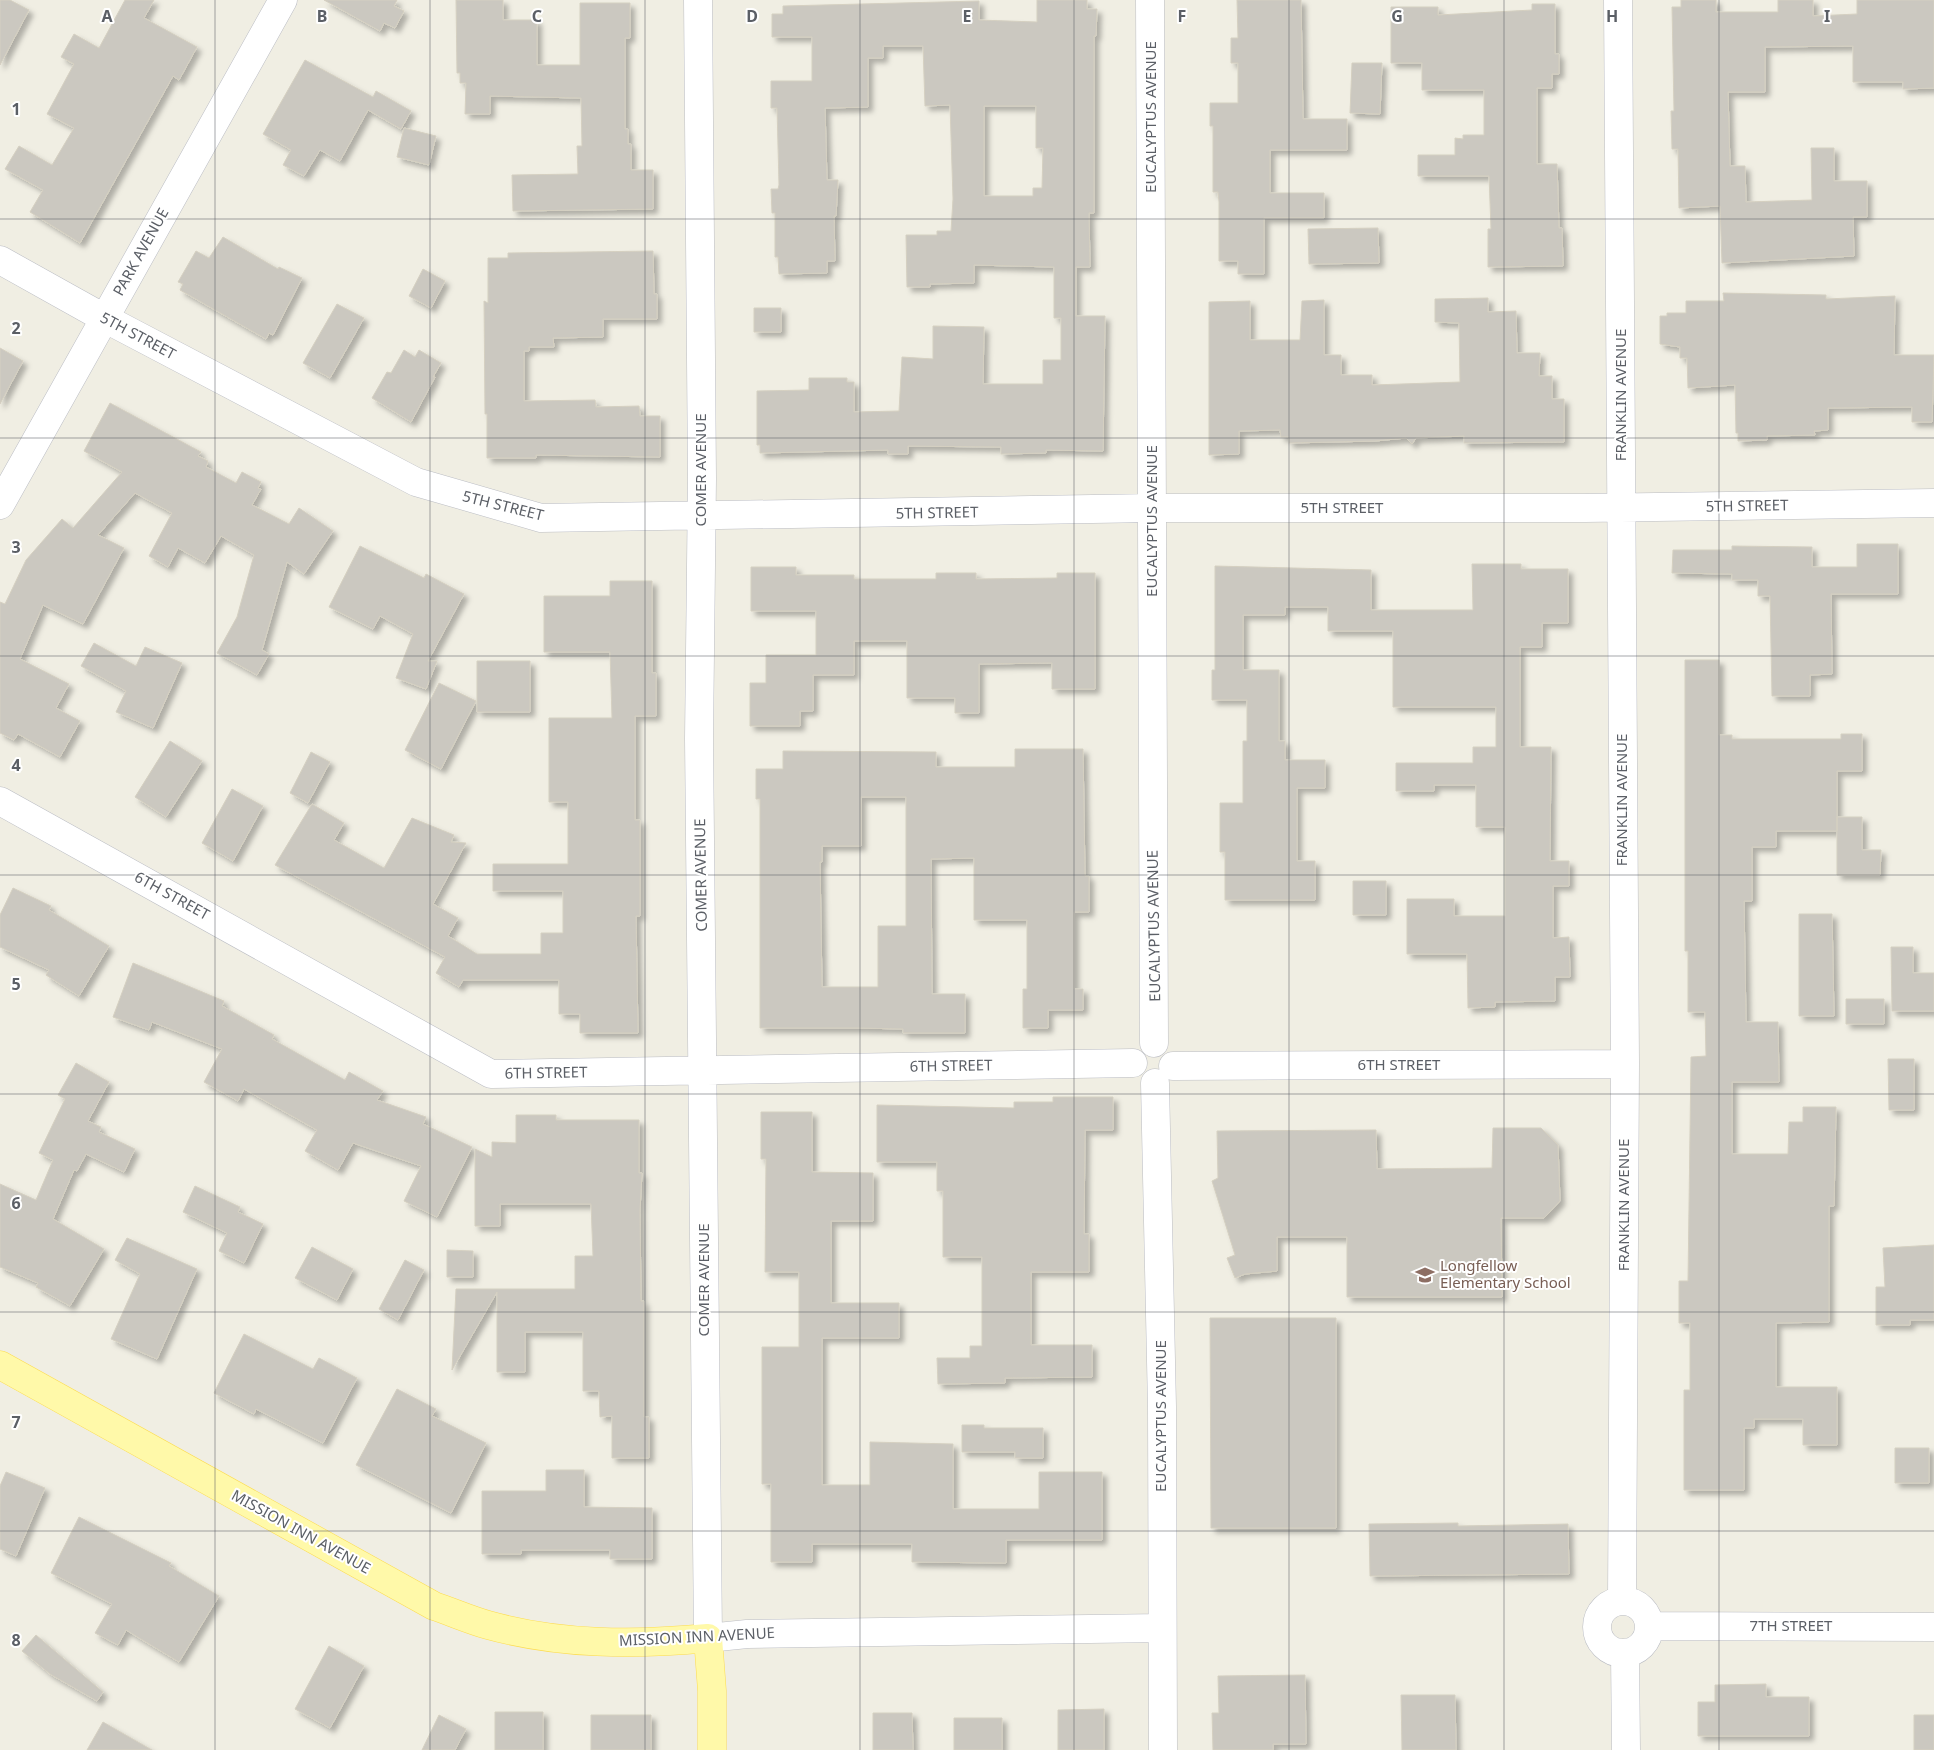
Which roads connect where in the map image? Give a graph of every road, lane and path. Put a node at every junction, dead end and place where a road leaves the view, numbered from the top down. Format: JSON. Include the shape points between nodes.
{"nodes":[{"id":1,"x":283,"y":0,"type":"edge"},
{"id":2,"x":698,"y":0,"type":"edge"},
{"id":3,"x":1150,"y":0,"type":"edge"},
{"id":4,"x":1618,"y":0,"type":"edge"},
{"id":5,"x":0,"y":260,"type":"edge"},
{"id":6,"x":104,"y":318,"type":"junction"},
{"id":7,"x":1934,"y":503,"type":"edge"},
{"id":8,"x":0,"y":505,"type":"edge"},
{"id":9,"x":1153,"y":508,"type":"junction"},
{"id":10,"x":1622,"y":508,"type":"junction"},
{"id":11,"x":702,"y":517,"type":"junction"},
{"id":12,"x":0,"y":800,"type":"edge"},
{"id":13,"x":1154,"y":1043,"type":"junction"},
{"id":14,"x":1133,"y":1063,"type":"junction"},
{"id":15,"x":1625,"y":1064,"type":"junction"},
{"id":16,"x":703,"y":1070,"type":"junction"},
{"id":17,"x":1164,"y":1074,"type":"junction"},
{"id":18,"x":0,"y":1364,"type":"edge"},
{"id":19,"x":1622,"y":1601,"type":"junction"},
{"id":20,"x":1649,"y":1626,"type":"junction"},
{"id":21,"x":1934,"y":1627,"type":"edge"},
{"id":22,"x":1162,"y":1628,"type":"junction"},
{"id":23,"x":708,"y":1638,"type":"junction"},
{"id":24,"x":1625,"y":1652,"type":"junction"},
{"id":25,"x":712,"y":1750,"type":"edge"},
{"id":26,"x":1163,"y":1750,"type":"edge"},
{"id":27,"x":1626,"y":1750,"type":"edge"}],
"edges":[{"from":1,"to":6,"type":"street","name":"PARK AVENUE"},
{"from":2,"to":11,"type":"street","name":"COMER AVENUE"},
{"from":3,"to":9,"type":"street","name":"EUCALYPTUS AVENUE"},
{"from":4,"to":10,"type":"street","name":"FRANKLIN AVENUE"},
{"from":5,"to":6,"type":"street","name":"5TH STREET"},
{"from":6,"to":8,"type":"street","name":"PARK AVENUE"},
{"from":6,"to":11,"type":"street","name":"5TH STREET","via":[[416,482],[541,518]]},
{"from":7,"to":10,"type":"street","name":"5TH STREET"},
{"from":9,"to":10,"type":"street","name":"5TH STREET"},
{"from":9,"to":11,"type":"street","name":"5TH STREET"},
{"from":9,"to":13,"type":"street","name":"EUCALYPTUS AVENUE"},
{"from":10,"to":15,"type":"street","name":"FRANKLIN AVENUE"},
{"from":11,"to":16,"type":"street","name":"COMER AVENUE","via":[[699,739]]},
{"from":12,"to":16,"type":"street","name":"6TH STREET","via":[[491,1074]]},
{"from":13,"to":14,"type":"street","via":[[1142,1047]]},
{"from":13,"to":17,"type":"street","via":[[1170,1053]]},
{"from":14,"to":16,"type":"street","name":"6TH STREET"},
{"from":14,"to":17,"type":"street","via":[[1142,1080]]},
{"from":15,"to":17,"type":"street","name":"6TH STREET"},
{"from":15,"to":19,"type":"street","name":"FRANKLIN AVENUE"},
{"from":16,"to":23,"type":"street","name":"COMER AVENUE"},
{"from":17,"to":22,"type":"street","name":"EUCALYPTUS AVENUE"},
{"from":18,"to":23,"type":"main road","name":"MISSION INN AVENUE","via":[[434,1606],[488,1625],[578,1641]]},
{"from":19,"to":20,"type":"street","via":[[1641,1607]]},
{"from":19,"to":24,"type":"street","via":[[1602,1611],[1597,1626],[1598,1635],[1609,1649]]},
{"from":20,"to":21,"type":"street","name":"7TH STREET"},
{"from":20,"to":24,"type":"street","via":[[1641,1646]]},
{"from":22,"to":23,"type":"street","name":"MISSION INN AVENUE","via":[[757,1634]]},
{"from":22,"to":26,"type":"street","name":"EUCALYPTUS AVENUE"},
{"from":23,"to":25,"type":"main road","name":"COMER AVENUE"},
{"from":24,"to":27,"type":"street"}]}
